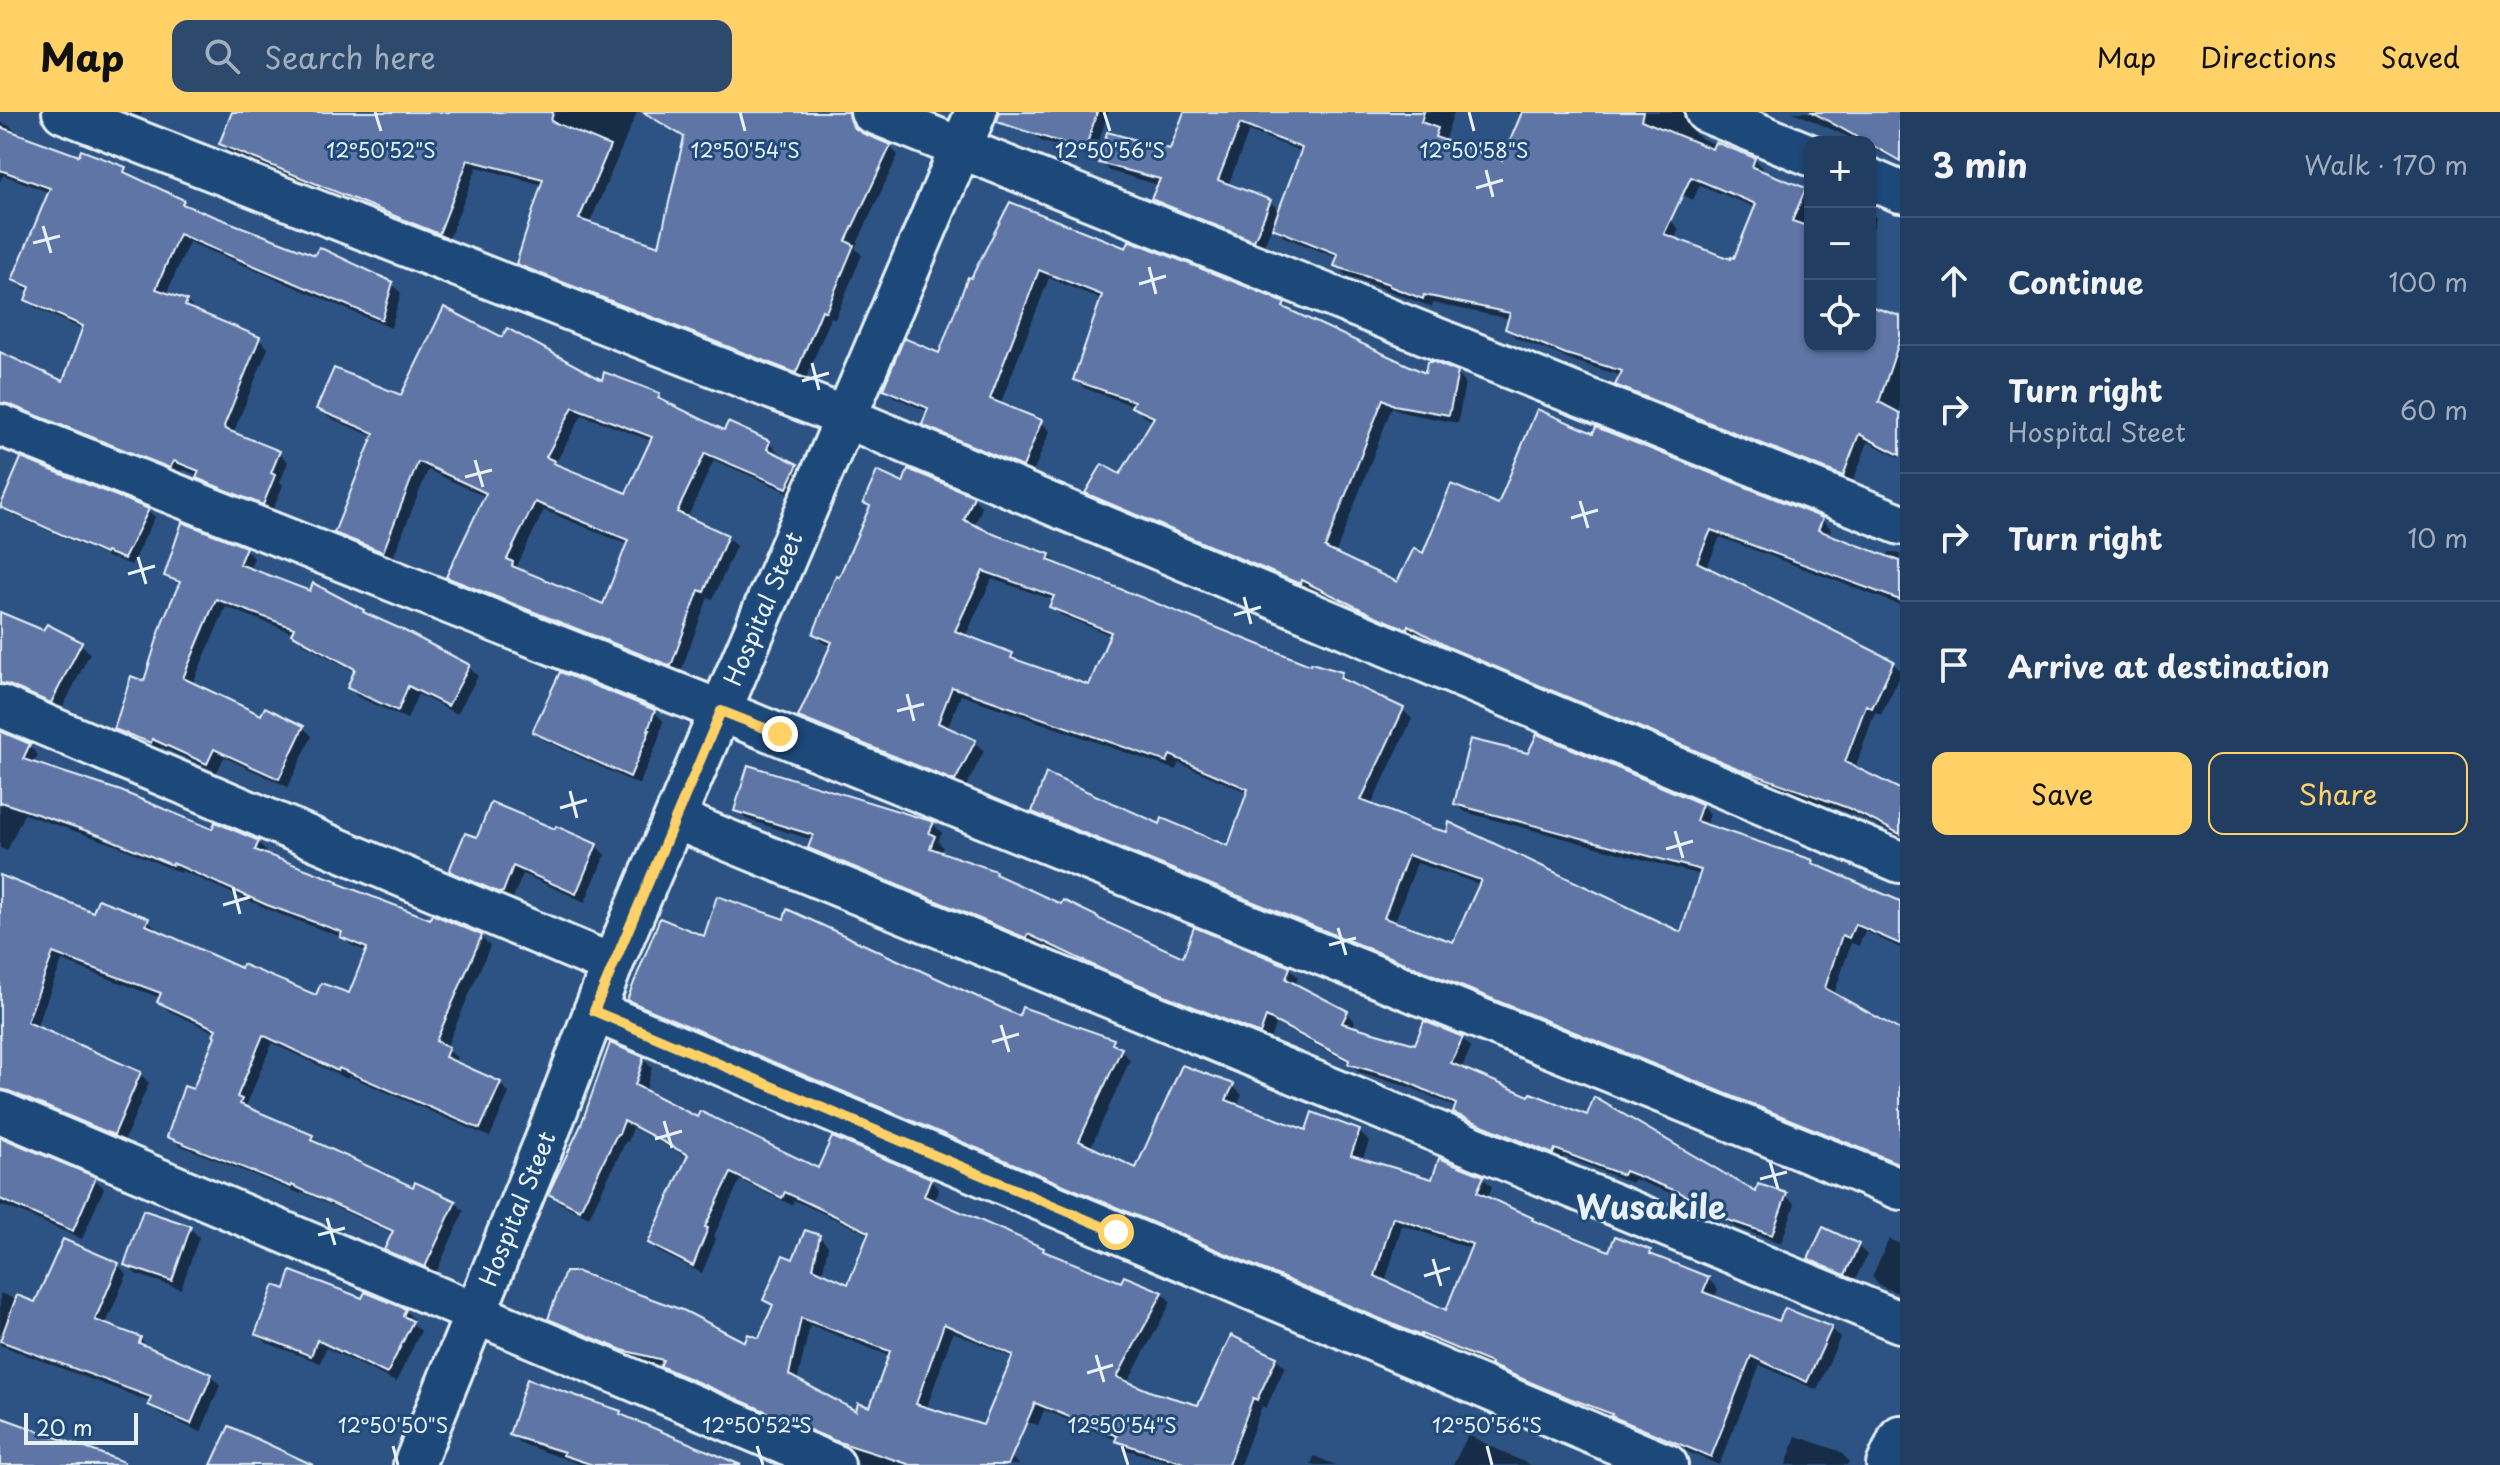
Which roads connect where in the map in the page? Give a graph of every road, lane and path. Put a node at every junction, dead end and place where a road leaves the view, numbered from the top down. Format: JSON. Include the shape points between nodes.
{"nodes":[{"id":1,"x":63,"y":112,"type":"edge"},
{"id":2,"x":871,"y":112,"type":"edge"},
{"id":3,"x":976,"y":112,"type":"edge"},
{"id":4,"x":1706,"y":112,"type":"edge"},
{"id":5,"x":962,"y":150,"type":"junction"},
{"id":6,"x":1804,"y":153,"type":"edge"},
{"id":7,"x":1876,"y":182,"type":"edge"},
{"id":8,"x":1900,"y":192,"type":"edge"},
{"id":9,"x":845,"y":417,"type":"junction"},
{"id":10,"x":0,"y":425,"type":"edge"},
{"id":11,"x":1900,"y":524,"type":"edge"},
{"id":12,"x":0,"y":706,"type":"edge"},
{"id":13,"x":721,"y":711,"type":"junction"},
{"id":14,"x":676,"y":819,"type":"junction"},
{"id":15,"x":1900,"y":862,"type":"edge"},
{"id":16,"x":612,"y":965,"type":"junction"},
{"id":17,"x":594,"y":1011,"type":"junction"},
{"id":18,"x":0,"y":1112,"type":"edge"},
{"id":19,"x":1900,"y":1189,"type":"edge"},
{"id":20,"x":477,"y":1313,"type":"junction"},
{"id":21,"x":1900,"y":1322,"type":"edge"},
{"id":22,"x":1900,"y":1436,"type":"edge"},
{"id":23,"x":414,"y":1465,"type":"edge"},
{"id":24,"x":834,"y":1465,"type":"edge"},
{"id":25,"x":1667,"y":1465,"type":"edge"},
{"id":26,"x":1887,"y":1465,"type":"edge"}],
"edges":[{"from":1,"to":9,"type":"street"},
{"from":2,"to":5,"type":"street"},
{"from":3,"to":5,"type":"street","name":"Hospital Steet"},
{"from":4,"to":6,"type":"street"},
{"from":5,"to":9,"type":"street","name":"Hospital Steet"},
{"from":5,"to":11,"type":"street"},
{"from":7,"to":8,"type":"street"},
{"from":9,"to":13,"type":"street","name":"Hospital Steet"},
{"from":9,"to":15,"type":"street"},
{"from":10,"to":13,"type":"street"},
{"from":12,"to":16,"type":"street"},
{"from":13,"to":14,"type":"street","name":"Hospital Steet"},
{"from":13,"to":19,"type":"street"},
{"from":14,"to":16,"type":"street","name":"Hospital Steet"},
{"from":14,"to":21,"type":"street"},
{"from":16,"to":17,"type":"street","name":"Hospital Steet"},
{"from":17,"to":20,"type":"street","name":"Hospital Steet"},
{"from":17,"to":25,"type":"street"},
{"from":18,"to":20,"type":"street"},
{"from":20,"to":23,"type":"street","name":"Hospital Steet"},
{"from":20,"to":24,"type":"street"},
{"from":22,"to":26,"type":"street"}]}
